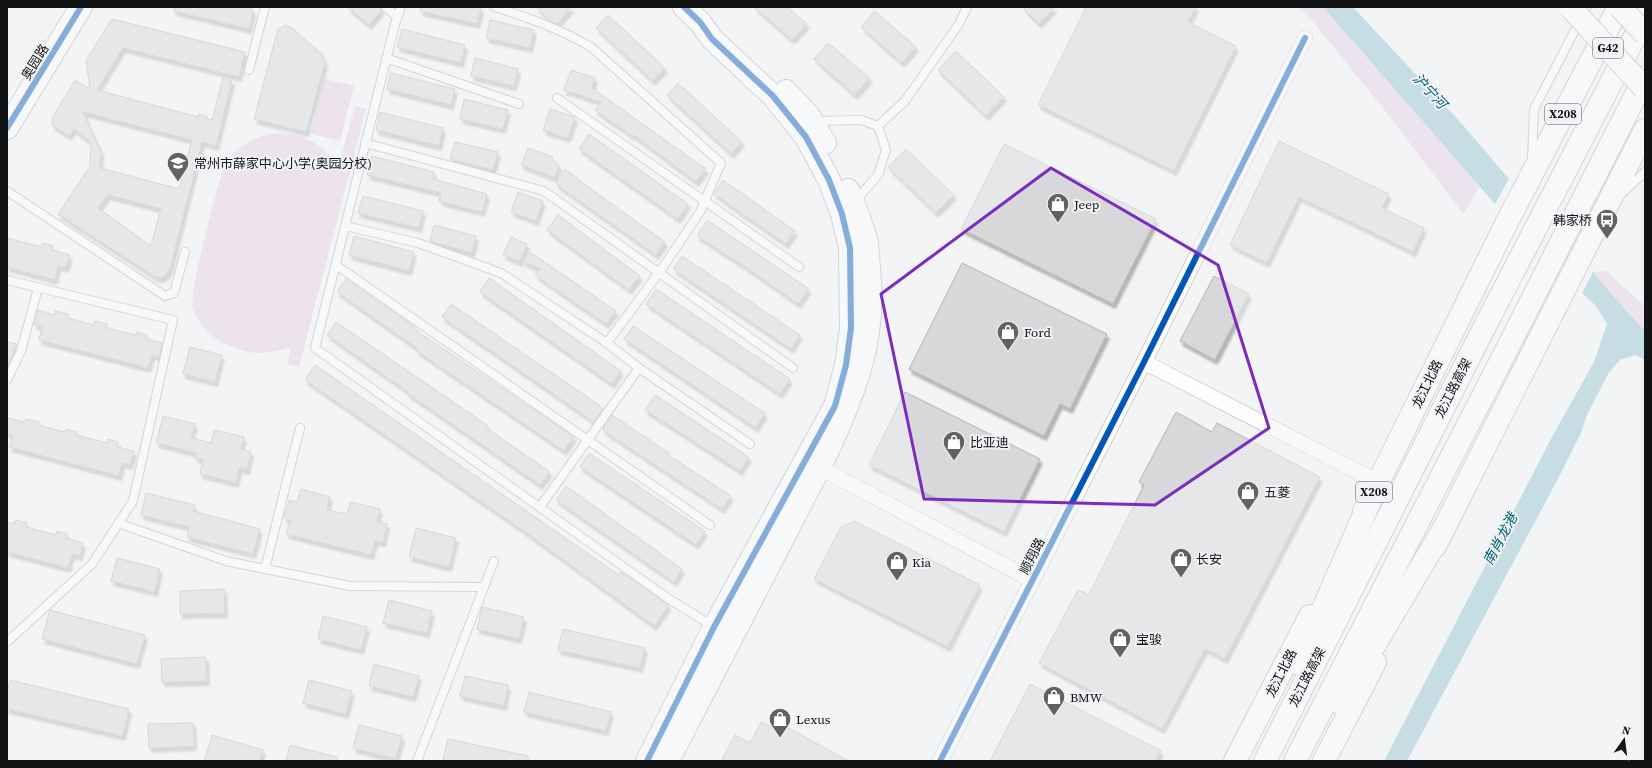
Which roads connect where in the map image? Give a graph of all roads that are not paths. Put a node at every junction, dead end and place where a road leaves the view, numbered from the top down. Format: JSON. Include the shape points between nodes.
{"nodes":[{"id":1,"x":68,"y":7,"type":"edge"},
{"id":2,"x":81,"y":7,"type":"edge"},
{"id":3,"x":265,"y":7,"type":"edge"},
{"id":4,"x":386,"y":7,"type":"edge"},
{"id":5,"x":401,"y":7,"type":"edge"},
{"id":6,"x":495,"y":7,"type":"edge"},
{"id":7,"x":684,"y":7,"type":"edge"},
{"id":8,"x":967,"y":7,"type":"edge"},
{"id":9,"x":1619,"y":7,"type":"edge"},
{"id":10,"x":1580,"y":11,"type":"edge"},
{"id":11,"x":397,"y":17,"type":"junction"},
{"id":12,"x":1645,"y":17,"type":"edge"},
{"id":13,"x":700,"y":22,"type":"junction"},
{"id":14,"x":1645,"y":34,"type":"edge"},
{"id":15,"x":1305,"y":38,"type":"dead end"},
{"id":16,"x":386,"y":58,"type":"junction"},
{"id":17,"x":249,"y":70,"type":"dead end"},
{"id":18,"x":1645,"y":77,"type":"edge"},
{"id":19,"x":1645,"y":89,"type":"edge"},
{"id":20,"x":557,"y":98,"type":"dead end"},
{"id":21,"x":519,"y":104,"type":"dead end"},
{"id":22,"x":7,"y":106,"type":"edge"},
{"id":23,"x":812,"y":121,"type":"junction"},
{"id":24,"x":878,"y":126,"type":"junction"},
{"id":25,"x":7,"y":128,"type":"edge"},
{"id":26,"x":1645,"y":130,"type":"edge"},
{"id":27,"x":365,"y":143,"type":"junction"},
{"id":28,"x":1645,"y":172,"type":"edge"},
{"id":29,"x":1531,"y":175,"type":"junction"},
{"id":30,"x":7,"y":191,"type":"edge"},
{"id":31,"x":704,"y":201,"type":"junction"},
{"id":32,"x":853,"y":203,"type":"junction"},
{"id":33,"x":1605,"y":210,"type":"junction"},
{"id":34,"x":345,"y":226,"type":"junction"},
{"id":35,"x":185,"y":252,"type":"dead end"},
{"id":36,"x":336,"y":265,"type":"junction"},
{"id":37,"x":799,"y":267,"type":"dead end"},
{"id":38,"x":659,"y":272,"type":"junction"},
{"id":39,"x":7,"y":280,"type":"edge"},
{"id":40,"x":38,"y":288,"type":"junction"},
{"id":41,"x":607,"y":343,"type":"junction"},
{"id":42,"x":1144,"y":362,"type":"junction"},
{"id":43,"x":639,"y":368,"type":"junction"},
{"id":44,"x":793,"y":368,"type":"dead end"},
{"id":45,"x":7,"y":380,"type":"edge"},
{"id":46,"x":300,"y":428,"type":"dead end"},
{"id":47,"x":587,"y":440,"type":"junction"},
{"id":48,"x":750,"y":444,"type":"dead end"},
{"id":49,"x":820,"y":468,"type":"junction"},
{"id":50,"x":1375,"y":488,"type":"junction"},
{"id":51,"x":540,"y":507,"type":"junction"},
{"id":52,"x":118,"y":523,"type":"junction"},
{"id":53,"x":710,"y":526,"type":"dead end"},
{"id":54,"x":1443,"y":530,"type":"junction"},
{"id":55,"x":494,"y":561,"type":"dead end"},
{"id":56,"x":265,"y":569,"type":"junction"},
{"id":57,"x":1032,"y":580,"type":"junction"},
{"id":58,"x":484,"y":587,"type":"junction"},
{"id":59,"x":714,"y":627,"type":"junction"},
{"id":60,"x":7,"y":642,"type":"edge"},
{"id":61,"x":417,"y":761,"type":"edge"},
{"id":62,"x":647,"y":761,"type":"edge"},
{"id":63,"x":668,"y":761,"type":"edge"},
{"id":64,"x":940,"y":761,"type":"edge"},
{"id":65,"x":1236,"y":761,"type":"edge"},
{"id":66,"x":1257,"y":761,"type":"edge"},
{"id":67,"x":1265,"y":761,"type":"edge"},
{"id":68,"x":1295,"y":761,"type":"edge"},
{"id":69,"x":1306,"y":761,"type":"edge"},
{"id":70,"x":1324,"y":761,"type":"edge"}],
"edges":[{"from":1,"to":22,"type":"main road","name":"奥园路"},
{"from":2,"to":25,"type":"main road","name":"奥园路"},
{"from":3,"to":17,"type":"lane"},
{"from":4,"to":11,"type":"lane"},
{"from":5,"to":11,"type":"lane"},
{"from":6,"to":31,"type":"lane","via":[[537,21],[591,47],[721,163]]},
{"from":7,"to":13,"type":"main road"},
{"from":8,"to":24,"type":"lane","via":[[959,24],[905,101]]},
{"from":9,"to":14,"type":"main road","number":"G42","bridge":true},
{"from":9,"to":29,"type":"main road","name":"龙江北路","number":"X208"},
{"from":10,"to":19,"type":"main road","number":"G42","bridge":true},
{"from":10,"to":29,"type":"lane","via":[[1534,109]]},
{"from":11,"to":16,"type":"lane"},
{"from":12,"to":67,"type":"main road","name":"龙江路高架"},
{"from":13,"to":23,"type":"main road","via":[[715,26],[774,77]]},
{"from":13,"to":59,"type":"main road","via":[[712,39],[773,96],[806,137],[829,180],[842,214],[850,248],[851,286],[851,328],[846,365],[835,406]]},
{"from":15,"to":42,"type":"street","name":"顺翔路"},
{"from":16,"to":21,"type":"lane"},
{"from":16,"to":27,"type":"lane"},
{"from":18,"to":68,"type":"main road"},
{"from":20,"to":31,"type":"lane"},
{"from":23,"to":24,"type":"lane","via":[[861,120]]},
{"from":23,"to":32,"type":"main road","via":[[834,157]]},
{"from":24,"to":32,"type":"lane","via":[[886,150],[878,175]]},
{"from":26,"to":33,"type":"main road"},
{"from":27,"to":34,"type":"lane"},
{"from":27,"to":38,"type":"lane","via":[[544,191]]},
{"from":28,"to":33,"type":"lane"},
{"from":29,"to":50,"type":"main road","name":"龙江北路","number":"X208"},
{"from":30,"to":35,"type":"lane","via":[[165,296],[174,293]]},
{"from":31,"to":37,"type":"lane"},
{"from":31,"to":38,"type":"lane","via":[[700,212]]},
{"from":32,"to":49,"type":"main road","via":[[866,240],[871,290],[869,330],[862,366],[848,408]]},
{"from":33,"to":54,"type":"main road"},
{"from":34,"to":36,"type":"lane"},
{"from":34,"to":41,"type":"lane","via":[[418,243],[501,272]]},
{"from":36,"to":47,"type":"lane"},
{"from":36,"to":51,"type":"lane","via":[[315,348]]},
{"from":38,"to":41,"type":"lane"},
{"from":38,"to":44,"type":"lane"},
{"from":39,"to":40,"type":"lane"},
{"from":40,"to":45,"type":"lane","via":[[22,350]]},
{"from":40,"to":52,"type":"lane","via":[[173,320],[133,500]]},
{"from":41,"to":43,"type":"lane"},
{"from":42,"to":50,"type":"street"},
{"from":42,"to":57,"type":"street","name":"顺翔路"},
{"from":43,"to":47,"type":"lane"},
{"from":43,"to":48,"type":"lane"},
{"from":46,"to":56,"type":"lane"},
{"from":47,"to":51,"type":"lane"},
{"from":47,"to":53,"type":"lane"},
{"from":49,"to":57,"type":"street"},
{"from":49,"to":63,"type":"main road"},
{"from":50,"to":65,"type":"main road","name":"龙江北路","number":"X208"},
{"from":50,"to":66,"type":"main road"},
{"from":51,"to":59,"type":"lane"},
{"from":52,"to":56,"type":"lane","via":[[226,561]]},
{"from":52,"to":60,"type":"lane","via":[[92,564]]},
{"from":54,"to":69,"type":"main road"},
{"from":54,"to":70,"type":"main road"},
{"from":55,"to":58,"type":"lane"},
{"from":56,"to":58,"type":"lane","via":[[350,586]]},
{"from":57,"to":64,"type":"street","name":"顺翔路"},
{"from":58,"to":61,"type":"lane"},
{"from":59,"to":62,"type":"main road"}]}
